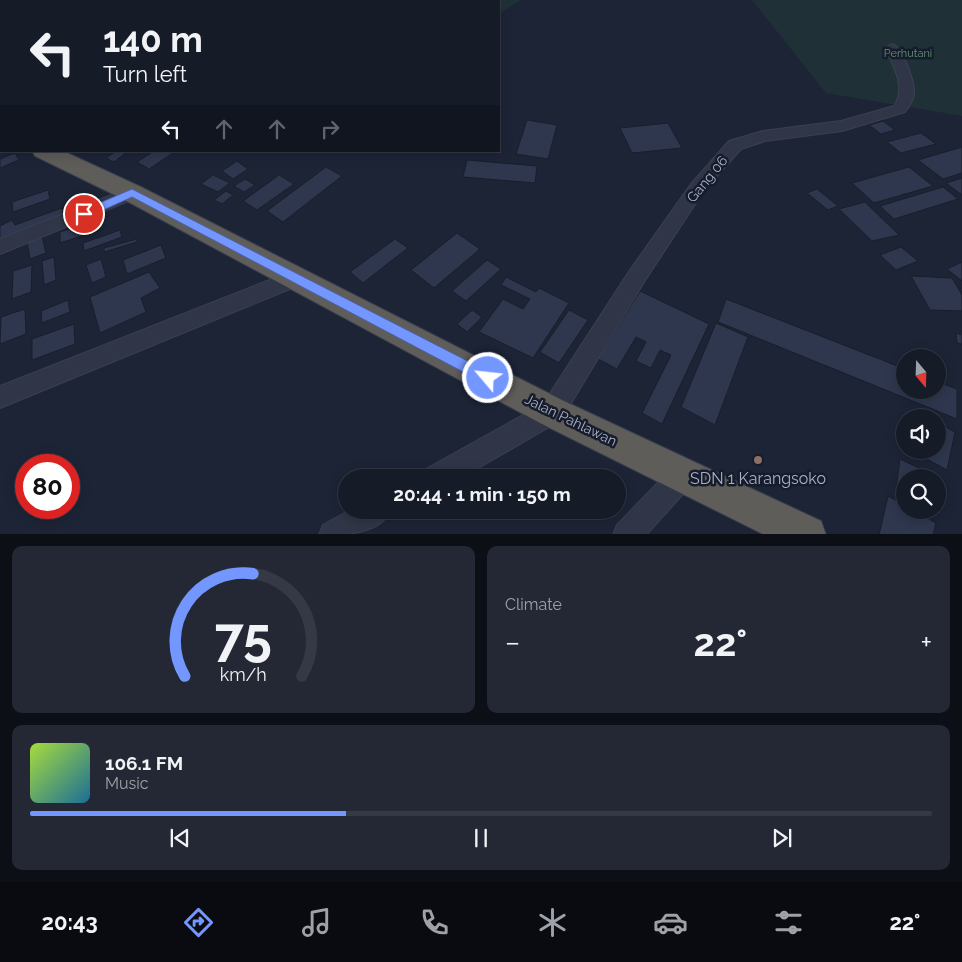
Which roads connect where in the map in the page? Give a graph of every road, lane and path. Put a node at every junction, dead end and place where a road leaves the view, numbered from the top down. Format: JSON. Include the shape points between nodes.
{"nodes":[{"id":1,"x":892,"y":48,"type":"dead end"},
{"id":2,"x":44,"y":152,"type":"edge"},
{"id":3,"x":132,"y":193,"type":"junction"},
{"id":4,"x":0,"y":247,"type":"edge"},
{"id":5,"x":295,"y":278,"type":"junction"},
{"id":6,"x":0,"y":397,"type":"edge"},
{"id":7,"x":552,"y":412,"type":"junction"},
{"id":8,"x":451,"y":469,"type":"edge"},
{"id":9,"x":683,"y":475,"type":"junction"},
{"id":10,"x":360,"y":519,"type":"edge"},
{"id":11,"x":333,"y":534,"type":"edge"},
{"id":12,"x":627,"y":534,"type":"edge"},
{"id":13,"x":807,"y":534,"type":"edge"}],
"edges":[{"from":1,"to":7,"type":"street","name":"Gang 06","via":[[908,93],[907,102],[900,109],[842,126],[763,136],[735,145],[697,188],[637,276]]},
{"from":2,"to":3,"type":"highway","name":"Jalan Pahlawan"},
{"from":3,"to":4,"type":"street"},
{"from":3,"to":5,"type":"highway","name":"Jalan Pahlawan"},
{"from":5,"to":6,"type":"street"},
{"from":5,"to":7,"type":"highway","name":"Jalan Pahlawan"},
{"from":7,"to":8,"type":"street"},
{"from":7,"to":9,"type":"highway","name":"Jalan Pahlawan"},
{"from":9,"to":12,"type":"street"},
{"from":9,"to":13,"type":"highway","name":"Jalan Pahlawan"},
{"from":10,"to":11,"type":"street"}]}
